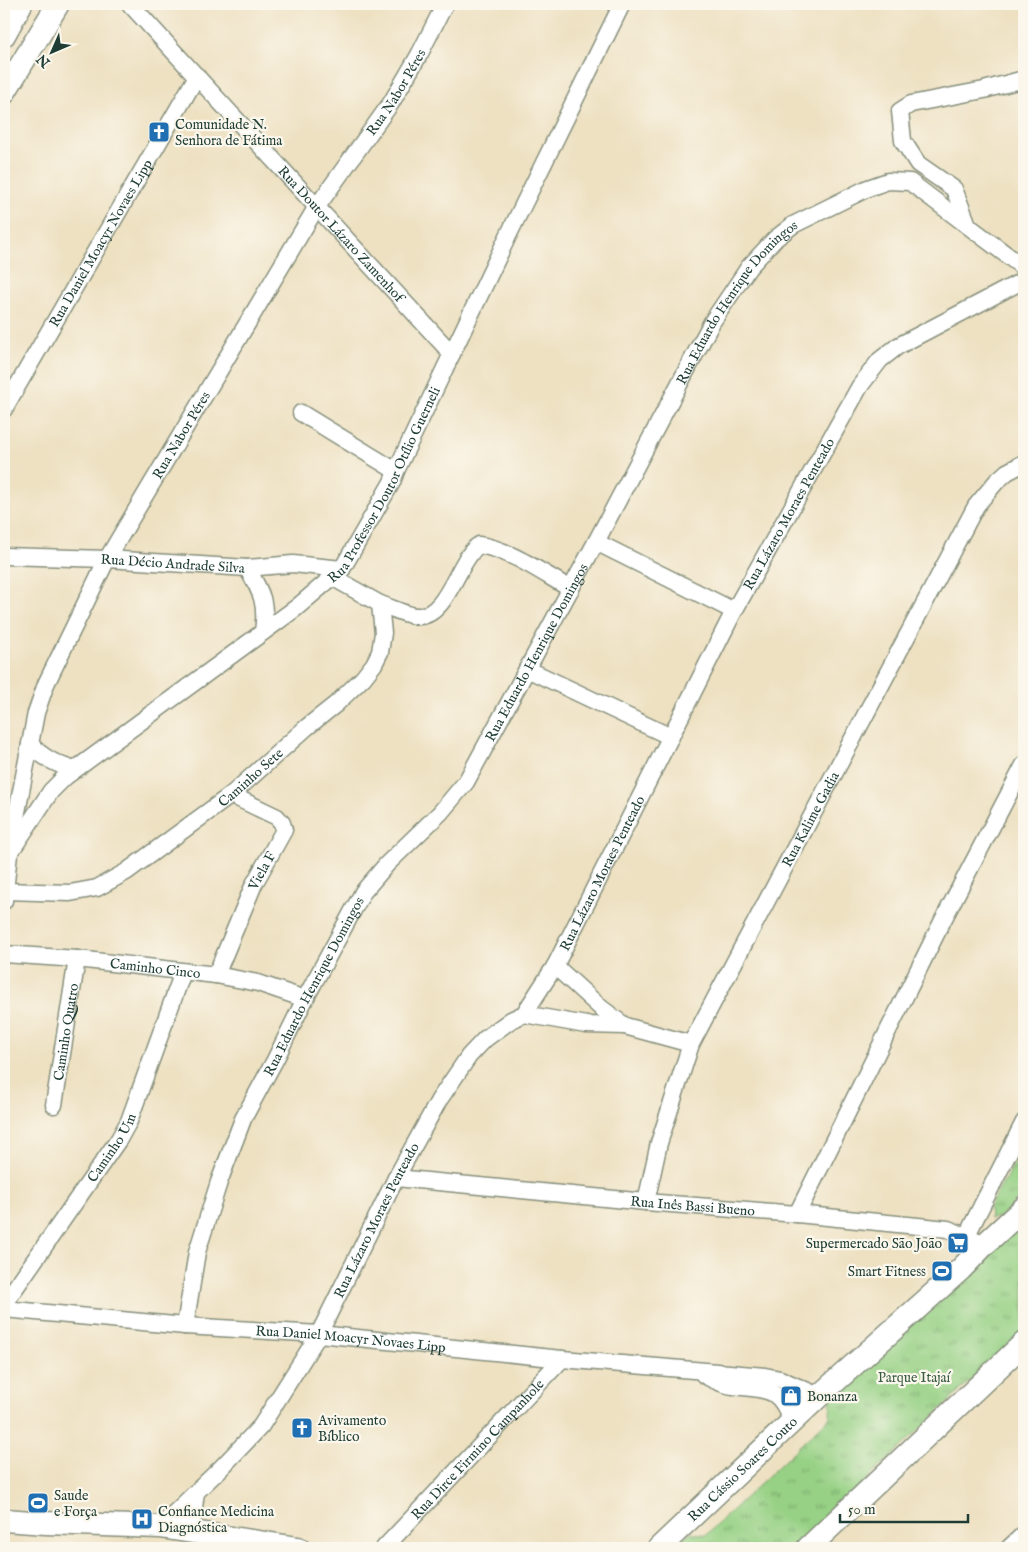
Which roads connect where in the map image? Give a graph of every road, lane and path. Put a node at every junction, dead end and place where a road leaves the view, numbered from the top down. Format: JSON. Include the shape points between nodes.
{"nodes":[{"id":1,"x":22,"y":4,"type":"edge"},
{"id":2,"x":58,"y":4,"type":"edge"},
{"id":3,"x":130,"y":4,"type":"edge"},
{"id":4,"x":622,"y":4,"type":"edge"},
{"id":5,"x":442,"y":5,"type":"edge"},
{"id":6,"x":4,"y":35,"type":"edge"},
{"id":7,"x":197,"y":76,"type":"junction"},
{"id":8,"x":1024,"y":79,"type":"edge"},
{"id":9,"x":4,"y":93,"type":"edge"},
{"id":10,"x":316,"y":208,"type":"junction"},
{"id":11,"x":968,"y":225,"type":"junction"},
{"id":12,"x":1024,"y":268,"type":"edge"},
{"id":13,"x":1024,"y":280,"type":"edge"},
{"id":14,"x":452,"y":354,"type":"junction"},
{"id":15,"x":4,"y":409,"type":"edge"},
{"id":16,"x":301,"y":413,"type":"dead end"},
{"id":17,"x":1024,"y":463,"type":"edge"},
{"id":18,"x":396,"y":471,"type":"junction"},
{"id":19,"x":596,"y":542,"type":"junction"},
{"id":20,"x":4,"y":556,"type":"edge"},
{"id":21,"x":107,"y":559,"type":"junction"},
{"id":22,"x":247,"y":568,"type":"junction"},
{"id":23,"x":337,"y":573,"type":"junction"},
{"id":24,"x":571,"y":589,"type":"junction"},
{"id":25,"x":380,"y":604,"type":"junction"},
{"id":26,"x":734,"y":611,"type":"junction"},
{"id":27,"x":263,"y":632,"type":"junction"},
{"id":28,"x":527,"y":669,"type":"junction"},
{"id":29,"x":671,"y":737,"type":"junction"},
{"id":30,"x":30,"y":744,"type":"junction"},
{"id":31,"x":1024,"y":765,"type":"edge"},
{"id":32,"x":74,"y":770,"type":"junction"},
{"id":33,"x":231,"y":795,"type":"junction"},
{"id":34,"x":9,"y":854,"type":"junction"},
{"id":35,"x":4,"y":896,"type":"edge"},
{"id":36,"x":4,"y":954,"type":"edge"},
{"id":37,"x":77,"y":959,"type":"junction"},
{"id":38,"x":555,"y":966,"type":"junction"},
{"id":39,"x":183,"y":972,"type":"junction"},
{"id":40,"x":216,"y":975,"type":"junction"},
{"id":41,"x":305,"y":999,"type":"junction"},
{"id":42,"x":524,"y":1014,"type":"junction"},
{"id":43,"x":625,"y":1026,"type":"junction"},
{"id":44,"x":691,"y":1044,"type":"junction"},
{"id":45,"x":54,"y":1106,"type":"dead end"},
{"id":46,"x":1024,"y":1122,"type":"edge"},
{"id":47,"x":396,"y":1178,"type":"junction"},
{"id":48,"x":646,"y":1202,"type":"junction"},
{"id":49,"x":1024,"y":1208,"type":"edge"},
{"id":50,"x":797,"y":1214,"type":"junction"},
{"id":51,"x":976,"y":1240,"type":"junction"},
{"id":52,"x":4,"y":1304,"type":"edge"},
{"id":53,"x":4,"y":1309,"type":"edge"},
{"id":54,"x":185,"y":1326,"type":"junction"},
{"id":55,"x":319,"y":1334,"type":"junction"},
{"id":56,"x":1024,"y":1343,"type":"edge"},
{"id":57,"x":562,"y":1359,"type":"junction"},
{"id":58,"x":695,"y":1370,"type":"junction"},
{"id":59,"x":819,"y":1396,"type":"junction"},
{"id":60,"x":791,"y":1422,"type":"junction"},
{"id":61,"x":196,"y":1492,"type":"junction"},
{"id":62,"x":4,"y":1520,"type":"edge"},
{"id":63,"x":160,"y":1527,"type":"junction"},
{"id":64,"x":191,"y":1531,"type":"junction"},
{"id":65,"x":1024,"y":1534,"type":"edge"},
{"id":66,"x":390,"y":1546,"type":"edge"},
{"id":67,"x":298,"y":1548,"type":"edge"},
{"id":68,"x":659,"y":1548,"type":"edge"},
{"id":69,"x":808,"y":1548,"type":"edge"},
{"id":70,"x":1010,"y":1548,"type":"edge"}],
"edges":[{"from":1,"to":6,"type":"street"},
{"from":2,"to":9,"type":"street"},
{"from":3,"to":7,"type":"street","name":"Rua Doutor Lázaro Zamenhof"},
{"from":4,"to":14,"type":"street","name":"Rua Professor Doutor Otílio Guerneli"},
{"from":5,"to":10,"type":"street","name":"Rua Nabor Péres","via":[[419,55],[391,103]]},
{"from":7,"to":10,"type":"street","name":"Rua Doutor Lázaro Zamenhof"},
{"from":7,"to":15,"type":"street","name":"Rua Daniel Moacyr Novaes Lipp"},
{"from":8,"to":11,"type":"street","via":[[911,104],[900,111],[903,141],[918,164],[954,189]]},
{"from":10,"to":14,"type":"street","name":"Rua Doutor Lázaro Zamenhof"},
{"from":10,"to":21,"type":"street","name":"Rua Nabor Péres"},
{"from":11,"to":12,"type":"street","name":"Rua Eduardo Henrique Domingos"},
{"from":11,"to":19,"type":"street","name":"Rua Eduardo Henrique Domingos","via":[[910,182],[888,181],[793,225],[775,239],[749,267],[712,322]]},
{"from":13,"to":26,"type":"street","name":"Rua Lázaro Moraes Penteado","via":[[898,346],[880,360],[860,386]]},
{"from":14,"to":18,"type":"street","name":"Rua Professor Doutor Otílio Guerneli"},
{"from":16,"to":18,"type":"street"},
{"from":17,"to":44,"type":"street","name":"Rua Kalime Gadia","via":[[1007,472],[976,506]]},
{"from":18,"to":23,"type":"street","name":"Rua Professor Doutor Otílio Guerneli"},
{"from":19,"to":24,"type":"street","name":"Rua Eduardo Henrique Domingos"},
{"from":19,"to":26,"type":"street"},
{"from":20,"to":21,"type":"street","name":"Rua Décio Andrade Silva"},
{"from":21,"to":22,"type":"street","name":"Rua Décio Andrade Silva"},
{"from":21,"to":30,"type":"street","name":"Rua Nabor Péres","via":[[46,684]]},
{"from":22,"to":23,"type":"street","name":"Rua Décio Andrade Silva","via":[[293,564]]},
{"from":22,"to":27,"type":"street","via":[[264,604]]},
{"from":23,"to":25,"type":"street"},
{"from":23,"to":27,"type":"street","name":"Rua Professor Doutor Otílio Guerneli"},
{"from":24,"to":25,"type":"street","via":[[493,547],[480,545],[474,548],[442,600],[428,615],[417,616]]},
{"from":24,"to":28,"type":"street","name":"Rua Eduardo Henrique Domingos"},
{"from":25,"to":33,"type":"street","name":"Caminho Sete","via":[[383,633],[374,664],[336,704]]},
{"from":26,"to":29,"type":"street","name":"Rua Lázaro Moraes Penteado"},
{"from":27,"to":32,"type":"street","name":"Rua Professor Doutor Otílio Guerneli"},
{"from":28,"to":29,"type":"street"},
{"from":28,"to":41,"type":"street","name":"Rua Eduardo Henrique Domingos","via":[[466,782],[440,813],[386,864],[364,892]]},
{"from":29,"to":38,"type":"street","name":"Rua Lázaro Moraes Penteado"},
{"from":30,"to":32,"type":"street","via":[[38,754]]},
{"from":30,"to":34,"type":"street","name":"Rua Nabor Péres"},
{"from":31,"to":50,"type":"street"},
{"from":32,"to":34,"type":"street","name":"Rua Professor Doutor Otílio Guerneli","via":[[51,791]]},
{"from":33,"to":35,"type":"street","name":"Caminho Sete","via":[[126,872],[97,888],[70,893]]},
{"from":33,"to":40,"type":"street","name":"Viela F","via":[[277,817],[284,830],[254,884]]},
{"from":34,"to":35,"type":"street","name":"Rua Nabor Péres"},
{"from":36,"to":37,"type":"street","name":"Caminho Cinco"},
{"from":37,"to":39,"type":"street","name":"Caminho Cinco"},
{"from":37,"to":45,"type":"street","name":"Caminho Quatro"},
{"from":38,"to":42,"type":"street","name":"Rua Lázaro Moraes Penteado"},
{"from":38,"to":43,"type":"street"},
{"from":39,"to":40,"type":"street","name":"Caminho Cinco"},
{"from":39,"to":52,"type":"street","name":"Caminho Um","via":[[129,1121]]},
{"from":40,"to":41,"type":"street","name":"Caminho Cinco","via":[[258,983]]},
{"from":41,"to":54,"type":"street","name":"Rua Eduardo Henrique Domingos","via":[[243,1119],[219,1182],[197,1252]]},
{"from":42,"to":43,"type":"street","via":[[586,1025]]},
{"from":42,"to":47,"type":"street","name":"Rua Lázaro Moraes Penteado","via":[[485,1039],[469,1056],[439,1100]]},
{"from":43,"to":44,"type":"street"},
{"from":44,"to":48,"type":"street","name":"Rua Kalime Gadia","via":[[658,1144]]},
{"from":46,"to":51,"type":"street"},
{"from":47,"to":48,"type":"street","name":"Rua Inês Bassi Bueno"},
{"from":47,"to":55,"type":"street","name":"Rua Lázaro Moraes Penteado"},
{"from":48,"to":50,"type":"street","name":"Rua Inês Bassi Bueno"},
{"from":49,"to":51,"type":"street","name":"Rua Cássio Soares Couto"},
{"from":50,"to":51,"type":"street","name":"Rua Inês Bassi Bueno","via":[[948,1229]]},
{"from":51,"to":59,"type":"street","name":"Rua Cássio Soares Couto","via":[[961,1269]]},
{"from":53,"to":54,"type":"street","name":"Rua Daniel Moacyr Novaes Lipp"},
{"from":54,"to":55,"type":"street","name":"Rua Daniel Moacyr Novaes Lipp"},
{"from":55,"to":57,"type":"street","name":"Rua Daniel Moacyr Novaes Lipp"},
{"from":55,"to":61,"type":"street","name":"Rua Lázaro Moraes Penteado","via":[[261,1426]]},
{"from":56,"to":69,"type":"street"},
{"from":57,"to":58,"type":"street","name":"Rua Daniel Moacyr Novaes Lipp"},
{"from":57,"to":66,"type":"street","name":"Rua Dirce Firmino Campanhole","via":[[410,1520]]},
{"from":58,"to":59,"type":"street","name":"Rua Daniel Moacyr Novaes Lipp","via":[[780,1379]]},
{"from":58,"to":60,"type":"street","name":"Rua Daniel Moacyr Novaes Lipp","via":[[731,1386],[767,1390],[788,1409]]},
{"from":59,"to":60,"type":"street","name":"Rua Cássio Soares Couto"},
{"from":60,"to":68,"type":"street","name":"Rua Cássio Soares Couto"},
{"from":61,"to":63,"type":"street","name":"Rua Lázaro Moraes Penteado"},
{"from":61,"to":64,"type":"street"},
{"from":62,"to":63,"type":"street"},
{"from":63,"to":64,"type":"street"},
{"from":64,"to":67,"type":"street"},
{"from":65,"to":70,"type":"street"}]}
